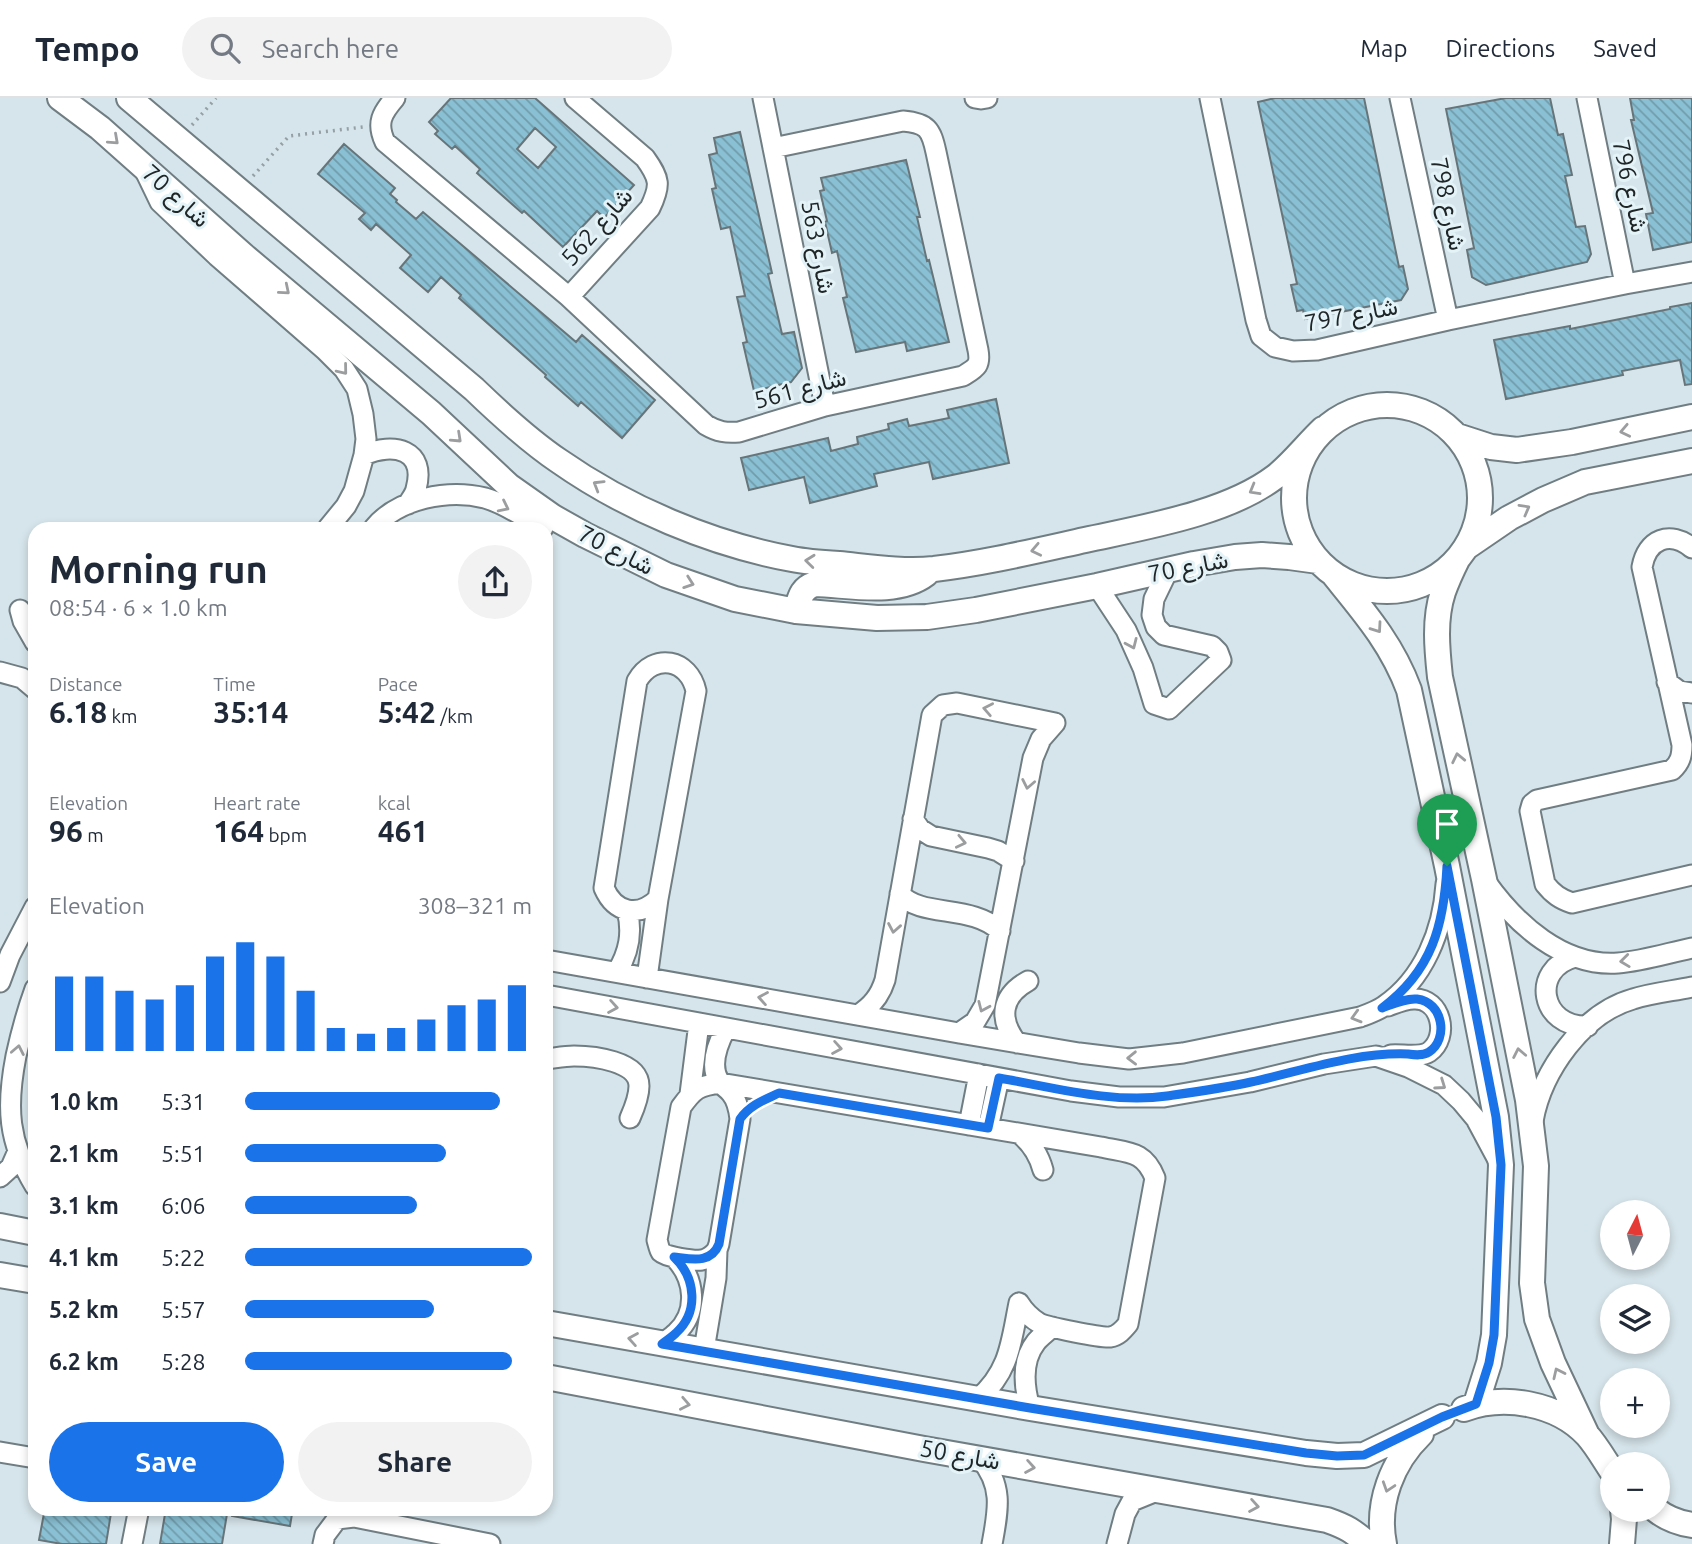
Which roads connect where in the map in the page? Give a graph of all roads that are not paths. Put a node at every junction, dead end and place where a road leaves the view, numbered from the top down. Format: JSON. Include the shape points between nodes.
{"nodes":[{"id":1,"x":60,"y":98,"type":"edge"},
{"id":2,"x":129,"y":98,"type":"edge"},
{"id":3,"x":395,"y":98,"type":"edge"},
{"id":4,"x":575,"y":98,"type":"edge"},
{"id":5,"x":763,"y":98,"type":"edge"},
{"id":6,"x":975,"y":98,"type":"edge"},
{"id":7,"x":987,"y":98,"type":"edge"},
{"id":8,"x":1210,"y":98,"type":"edge"},
{"id":9,"x":1400,"y":98,"type":"edge"},
{"id":10,"x":1587,"y":98,"type":"edge"},
{"id":11,"x":773,"y":148,"type":"junction"},
{"id":12,"x":143,"y":166,"type":"junction"},
{"id":13,"x":1692,"y":272,"type":"edge"},
{"id":14,"x":1625,"y":284,"type":"junction"},
{"id":15,"x":569,"y":297,"type":"junction"},
{"id":16,"x":1448,"y":320,"type":"junction"},
{"id":17,"x":825,"y":406,"type":"junction"},
{"id":18,"x":1692,"y":417,"type":"edge"},
{"id":19,"x":1323,"y":429,"type":"junction"},
{"id":20,"x":1457,"y":436,"type":"junction"},
{"id":21,"x":364,"y":455,"type":"junction"},
{"id":22,"x":1692,"y":461,"type":"edge"},
{"id":23,"x":408,"y":504,"type":"junction"},
{"id":24,"x":333,"y":522,"type":"edge"},
{"id":25,"x":381,"y":522,"type":"edge"},
{"id":26,"x":533,"y":522,"type":"edge"},
{"id":27,"x":553,"y":530,"type":"edge"},
{"id":28,"x":585,"y":535,"type":"junction"},
{"id":29,"x":1692,"y":537,"type":"edge"},
{"id":30,"x":1692,"y":548,"type":"edge"},
{"id":31,"x":1462,"y":553,"type":"junction"},
{"id":32,"x":1326,"y":568,"type":"junction"},
{"id":33,"x":932,"y":569,"type":"junction"},
{"id":34,"x":1168,"y":570,"type":"junction"},
{"id":35,"x":1097,"y":586,"type":"junction"},
{"id":36,"x":20,"y":610,"type":"dead end"},
{"id":37,"x":796,"y":611,"type":"junction"},
{"id":38,"x":28,"y":630,"type":"edge"},
{"id":39,"x":0,"y":672,"type":"edge"},
{"id":40,"x":1667,"y":682,"type":"junction"},
{"id":41,"x":28,"y":683,"type":"edge"},
{"id":42,"x":1692,"y":693,"type":"edge"},
{"id":43,"x":1692,"y":715,"type":"edge"},
{"id":44,"x":1679,"y":735,"type":"junction"},
{"id":45,"x":913,"y":819,"type":"junction"},
{"id":46,"x":1014,"y":861,"type":"junction"},
{"id":47,"x":1447,"y":866,"type":"junction"},
{"id":48,"x":1692,"y":875,"type":"edge"},
{"id":49,"x":1485,"y":879,"type":"junction"},
{"id":50,"x":900,"y":894,"type":"junction"},
{"id":51,"x":658,"y":899,"type":"junction"},
{"id":52,"x":627,"y":910,"type":"junction"},
{"id":53,"x":28,"y":920,"type":"edge"},
{"id":54,"x":1000,"y":931,"type":"junction"},
{"id":55,"x":1692,"y":948,"type":"edge"},
{"id":56,"x":1575,"y":957,"type":"junction"},
{"id":57,"x":553,"y":961,"type":"edge"},
{"id":58,"x":617,"y":972,"type":"junction"},
{"id":59,"x":647,"y":978,"type":"junction"},
{"id":60,"x":1028,"y":981,"type":"dead end"},
{"id":61,"x":0,"y":982,"type":"edge"},
{"id":62,"x":1692,"y":987,"type":"edge"},
{"id":63,"x":553,"y":996,"type":"edge"},
{"id":64,"x":1382,"y":1008,"type":"junction"},
{"id":65,"x":28,"y":1010,"type":"edge"},
{"id":66,"x":858,"y":1015,"type":"junction"},
{"id":67,"x":699,"y":1023,"type":"junction"},
{"id":68,"x":1588,"y":1026,"type":"junction"},
{"id":69,"x":726,"y":1028,"type":"junction"},
{"id":70,"x":959,"y":1033,"type":"junction"},
{"id":71,"x":1017,"y":1043,"type":"junction"},
{"id":72,"x":1376,"y":1056,"type":"junction"},
{"id":73,"x":553,"y":1058,"type":"edge"},
{"id":74,"x":989,"y":1076,"type":"junction"},
{"id":75,"x":720,"y":1083,"type":"junction"},
{"id":76,"x":779,"y":1093,"type":"junction"},
{"id":77,"x":690,"y":1094,"type":"junction"},
{"id":78,"x":630,"y":1118,"type":"dead end"},
{"id":79,"x":740,"y":1119,"type":"junction"},
{"id":80,"x":979,"y":1127,"type":"junction"},
{"id":81,"x":1532,"y":1128,"type":"junction"},
{"id":82,"x":1020,"y":1134,"type":"junction"},
{"id":83,"x":1076,"y":1143,"type":"junction"},
{"id":84,"x":18,"y":1151,"type":"junction"},
{"id":85,"x":1501,"y":1165,"type":"junction"},
{"id":86,"x":28,"y":1175,"type":"edge"},
{"id":87,"x":0,"y":1177,"type":"edge"},
{"id":88,"x":0,"y":1226,"type":"edge"},
{"id":89,"x":28,"y":1232,"type":"edge"},
{"id":90,"x":717,"y":1250,"type":"junction"},
{"id":91,"x":674,"y":1257,"type":"junction"},
{"id":92,"x":0,"y":1275,"type":"edge"},
{"id":93,"x":28,"y":1280,"type":"edge"},
{"id":94,"x":553,"y":1324,"type":"edge"},
{"id":95,"x":1052,"y":1327,"type":"junction"},
{"id":96,"x":662,"y":1344,"type":"junction"},
{"id":97,"x":704,"y":1350,"type":"junction"},
{"id":98,"x":553,"y":1378,"type":"edge"},
{"id":99,"x":978,"y":1399,"type":"junction"},
{"id":100,"x":1476,"y":1404,"type":"junction"},
{"id":101,"x":1030,"y":1408,"type":"junction"},
{"id":102,"x":1442,"y":1417,"type":"junction"},
{"id":103,"x":1587,"y":1435,"type":"junction"},
{"id":104,"x":0,"y":1452,"type":"edge"},
{"id":105,"x":1600,"y":1454,"type":"edge"},
{"id":106,"x":28,"y":1457,"type":"edge"},
{"id":107,"x":980,"y":1458,"type":"junction"},
{"id":108,"x":1159,"y":1490,"type":"junction"},
{"id":109,"x":137,"y":1516,"type":"edge"},
{"id":110,"x":1670,"y":1519,"type":"edge"},
{"id":111,"x":1623,"y":1522,"type":"edge"},
{"id":112,"x":1692,"y":1525,"type":"edge"},
{"id":113,"x":1119,"y":1543,"type":"edge"},
{"id":114,"x":132,"y":1544,"type":"edge"},
{"id":115,"x":323,"y":1544,"type":"edge"},
{"id":116,"x":490,"y":1544,"type":"edge"},
{"id":117,"x":992,"y":1544,"type":"edge"},
{"id":118,"x":1368,"y":1544,"type":"edge"},
{"id":119,"x":1384,"y":1544,"type":"edge"},
{"id":120,"x":1622,"y":1544,"type":"edge"}],
"edges":[{"from":1,"to":12,"type":"main road","name":"شارع 70","one_way":true},
{"from":33,"to":2,"type":"main road","name":"شارع 70","one_way":true,"via":[[885,570],[793,560],[734,545],[631,504],[559,462]]},
{"from":3,"to":15,"type":"street","name":"شارع 561","via":[[380,125],[385,142]]},
{"from":4,"to":15,"type":"street","name":"شارع 562","via":[[645,158],[654,170],[658,192],[650,208]]},
{"from":5,"to":11,"type":"street","name":"شارع 563"},
{"from":6,"to":7,"type":"street"},
{"from":8,"to":16,"type":"street","name":"شارع 797","via":[[1261,336],[1275,347],[1317,350]]},
{"from":9,"to":16,"type":"street","name":"شارع 798"},
{"from":10,"to":14,"type":"street","name":"شارع 796"},
{"from":11,"to":17,"type":"street","name":"شارع 563"},
{"from":11,"to":17,"type":"street","name":"شارع 561","via":[[903,121],[925,126],[933,136],[978,350],[977,367],[963,376]]},
{"from":12,"to":21,"type":"street","one_way":true,"via":[[160,202],[344,369],[357,389],[363,414]]},
{"from":12,"to":28,"type":"main road","name":"شارع 70","one_way":true,"via":[[431,413],[509,486]]},
{"from":13,"to":14,"type":"street","name":"شارع 797"},
{"from":14,"to":16,"type":"street","name":"شارع 797"},
{"from":15,"to":17,"type":"street","name":"شارع 561","via":[[718,432],[739,432]]},
{"from":18,"to":20,"type":"main road","one_way":true,"via":[[1517,450]]},
{"from":19,"to":20,"type":"main road","via":[[1341,416],[1381,404],[1423,411]]},
{"from":19,"to":32,"type":"main road","via":[[1299,463],[1293,504],[1305,545]]},
{"from":19,"to":33,"type":"main road","name":"شارع 70","one_way":true,"via":[[1276,477],[1220,507],[1051,547]]},
{"from":20,"to":31,"type":"main road","via":[[1470,455],[1481,501],[1477,524]]},
{"from":21,"to":23,"type":"street","via":[[389,448],[405,451],[416,461],[416,490]]},
{"from":21,"to":24,"type":"street","via":[[354,491]]},
{"from":31,"to":22,"type":"main road","one_way":true,"via":[[1509,518],[1586,481]]},
{"from":23,"to":25,"type":"street"},
{"from":23,"to":26,"type":"street","one_way":true,"via":[[457,495],[485,498]]},
{"from":27,"to":28,"type":"street"},
{"from":28,"to":37,"type":"main road","name":"شارع 70","one_way":true,"via":[[666,575],[735,599]]},
{"from":29,"to":30,"type":"street"},
{"from":30,"to":40,"type":"street","via":[[1664,539],[1643,558]]},
{"from":31,"to":32,"type":"main road","via":[[1436,578],[1385,592],[1358,587]]},
{"from":49,"to":31,"type":"main road","one_way":true,"via":[[1437,651],[1443,592]]},
{"from":32,"to":34,"type":"main road","name":"شارع 70","via":[[1262,555]]},
{"from":32,"to":47,"type":"main road","one_way":true,"via":[[1370,619],[1401,667]]},
{"from":33,"to":37,"type":"main road","via":[[892,587],[815,584],[802,593]]},
{"from":34,"to":35,"type":"main road","name":"شارع 70"},
{"from":35,"to":34,"type":"street","one_way":true,"via":[[1126,630],[1154,704],[1169,709],[1220,660],[1212,646],[1164,635],[1156,627],[1154,599]]},
{"from":35,"to":37,"type":"main road","name":"شارع 70","via":[[927,617]]},
{"from":36,"to":38,"type":"street"},
{"from":39,"to":41,"type":"street"},
{"from":40,"to":42,"type":"street"},
{"from":40,"to":44,"type":"street"},
{"from":43,"to":44,"type":"street"},
{"from":44,"to":48,"type":"street","via":[[1682,753],[1672,770],[1537,800],[1530,811],[1545,884],[1564,901]]},
{"from":45,"to":46,"type":"street","one_way":true,"via":[[931,836],[998,851]]},
{"from":45,"to":46,"type":"street","via":[[930,722],[943,705],[957,703],[1055,723],[1033,758]]},
{"from":45,"to":50,"type":"street"},
{"from":46,"to":54,"type":"street"},
{"from":47,"to":64,"type":"street","via":[[1442,918],[1434,943],[1421,967]]},
{"from":47,"to":85,"type":"main road","via":[[1496,1117]]},
{"from":49,"to":56,"type":"street","via":[[1514,917]]},
{"from":81,"to":49,"type":"main road","one_way":true},
{"from":50,"to":54,"type":"street","via":[[912,904],[982,919]]},
{"from":50,"to":66,"type":"street","one_way":true,"via":[[882,989]]},
{"from":51,"to":52,"type":"street","via":[[645,909]]},
{"from":51,"to":52,"type":"street","via":[[696,691],[691,675],[669,663],[647,669],[637,681],[604,888],[612,902]]},
{"from":51,"to":59,"type":"street"},
{"from":52,"to":58,"type":"street","via":[[630,942]]},
{"from":53,"to":61,"type":"street"},
{"from":54,"to":70,"type":"street","one_way":true,"via":[[985,1004],[975,1021]]},
{"from":55,"to":56,"type":"street","one_way":true,"via":[[1616,963]]},
{"from":56,"to":68,"type":"street","via":[[1554,969],[1547,984],[1548,1001],[1563,1021]]},
{"from":57,"to":58,"type":"street"},
{"from":58,"to":59,"type":"street"},
{"from":66,"to":59,"type":"street","one_way":true},
{"from":60,"to":71,"type":"street","via":[[1011,994],[1004,1014]]},
{"from":62,"to":68,"type":"street","via":[[1631,999]]},
{"from":63,"to":67,"type":"street","one_way":true},
{"from":64,"to":71,"type":"street","one_way":true,"via":[[1360,1017],[1183,1053],[1129,1059]]},
{"from":64,"to":72,"type":"street","via":[[1404,1000],[1424,1000],[1438,1015],[1440,1038],[1429,1052],[1419,1055]]},
{"from":84,"to":65,"type":"street","one_way":true,"via":[[10,1085]]},
{"from":66,"to":70,"type":"street"},
{"from":67,"to":69,"type":"street"},
{"from":67,"to":77,"type":"street"},
{"from":68,"to":81,"type":"street","via":[[1564,1051],[1546,1080]]},
{"from":69,"to":74,"type":"street","one_way":true},
{"from":69,"to":75,"type":"street","via":[[715,1062]]},
{"from":70,"to":71,"type":"street"},
{"from":72,"to":74,"type":"street","via":[[1164,1097],[1119,1097]]},
{"from":72,"to":85,"type":"street","one_way":true,"via":[[1408,1066],[1444,1086],[1476,1119]]},
{"from":73,"to":78,"type":"street","via":[[598,1058],[636,1073],[639,1085]]},
{"from":74,"to":80,"type":"street"},
{"from":75,"to":76,"type":"street"},
{"from":75,"to":77,"type":"street"},
{"from":75,"to":79,"type":"street","via":[[731,1093]]},
{"from":76,"to":79,"type":"street","via":[[746,1110]]},
{"from":76,"to":80,"type":"street"},
{"from":77,"to":91,"type":"street","via":[[681,1107],[657,1240],[663,1254]]},
{"from":79,"to":90,"type":"street"},
{"from":80,"to":82,"type":"street"},
{"from":103,"to":81,"type":"main road","one_way":true,"via":[[1537,1319],[1532,1283],[1536,1166]]},
{"from":82,"to":83,"type":"street"},
{"from":82,"to":83,"type":"street","via":[[1033,1146],[1043,1170]]},
{"from":83,"to":95,"type":"street","via":[[1139,1155],[1155,1178],[1128,1324],[1109,1337]]},
{"from":84,"to":86,"type":"street"},
{"from":84,"to":87,"type":"street","via":[[12,1167]]},
{"from":85,"to":100,"type":"main road","via":[[1494,1335]]},
{"from":88,"to":89,"type":"main road"},
{"from":90,"to":91,"type":"street","via":[[702,1260]]},
{"from":90,"to":97,"type":"street"},
{"from":91,"to":96,"type":"street","via":[[687,1274],[693,1296],[690,1313],[678,1332]]},
{"from":92,"to":93,"type":"main road"},
{"from":96,"to":94,"type":"main road","one_way":true},
{"from":95,"to":99,"type":"street","via":[[1038,1322],[1019,1303],[1007,1360]]},
{"from":95,"to":101,"type":"street","via":[[1029,1355],[1025,1382]]},
{"from":96,"to":97,"type":"main road"},
{"from":97,"to":99,"type":"main road"},
{"from":98,"to":107,"type":"main road","name":"شارع 50","one_way":true},
{"from":99,"to":101,"type":"main road"},
{"from":100,"to":102,"type":"main road"},
{"from":100,"to":103,"type":"main road","via":[[1496,1401],[1535,1406],[1563,1417]]},
{"from":101,"to":102,"type":"main road","via":[[1337,1456],[1364,1455]]},
{"from":102,"to":119,"type":"main road","one_way":true,"via":[[1411,1444],[1390,1479],[1382,1519]]},
{"from":103,"to":105,"type":"main road"},
{"from":104,"to":106,"type":"street"},
{"from":107,"to":108,"type":"main road","name":"شارع 50","one_way":true},
{"from":107,"to":117,"type":"street","via":[[997,1490]]},
{"from":108,"to":113,"type":"street","via":[[1132,1501]]},
{"from":108,"to":118,"type":"main road","name":"شارع 50","one_way":true,"via":[[1327,1520],[1357,1533]]},
{"from":109,"to":114,"type":"street"},
{"from":110,"to":112,"type":"main road"},
{"from":111,"to":120,"type":"main road"},
{"from":115,"to":116,"type":"street","via":[[337,1520],[354,1517]]}]}
